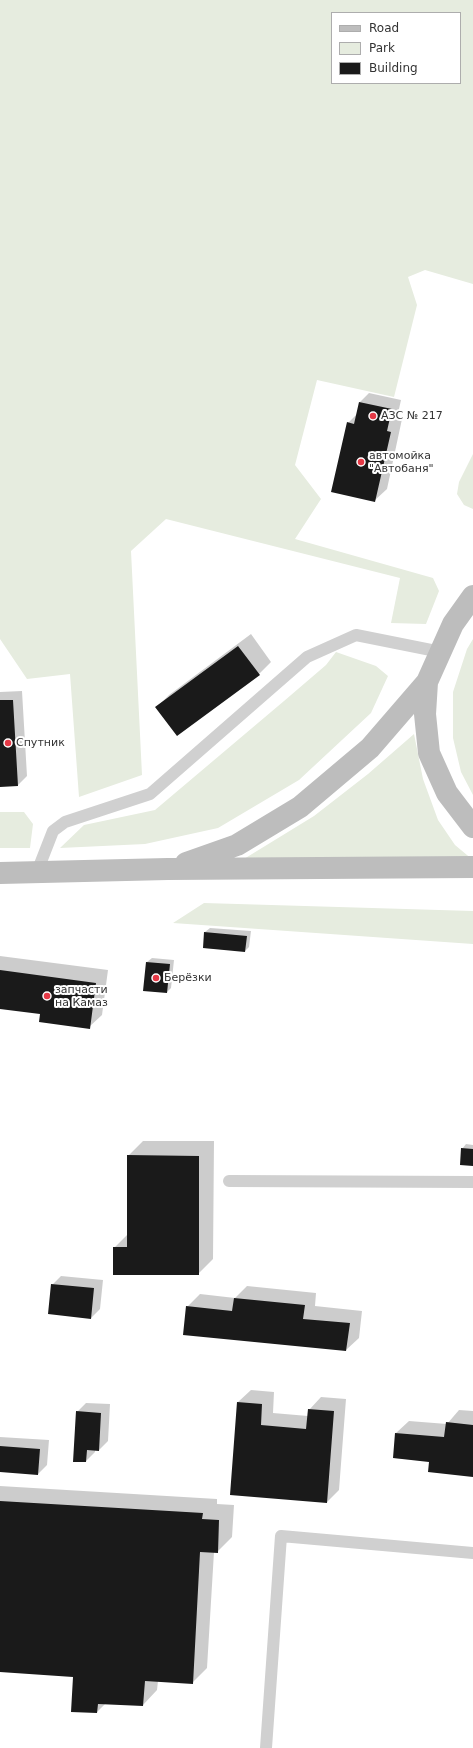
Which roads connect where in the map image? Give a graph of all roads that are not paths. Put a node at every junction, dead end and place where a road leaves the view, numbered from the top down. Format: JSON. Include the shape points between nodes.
{"nodes":[{"id":1,"x":473,"y":596,"type":"edge"},
{"id":2,"x":441,"y":652,"type":"junction"},
{"id":3,"x":427,"y":682,"type":"junction"},
{"id":4,"x":473,"y":827,"type":"edge"},
{"id":5,"x":473,"y":867,"type":"edge"},
{"id":6,"x":168,"y":869,"type":"junction"},
{"id":7,"x":37,"y":872,"type":"junction"},
{"id":8,"x":0,"y":873,"type":"edge"},
{"id":9,"x":229,"y":1181,"type":"dead end"},
{"id":10,"x":473,"y":1182,"type":"edge"},
{"id":11,"x":473,"y":1553,"type":"edge"},
{"id":12,"x":266,"y":1748,"type":"edge"}],
"edges":[{"from":1,"to":2,"type":"main road","via":[[453,624]]},
{"from":2,"to":3,"type":"main road"},
{"from":2,"to":7,"type":"lane","via":[[356,635],[307,657],[150,794],[66,822],[53,831]]},
{"from":3,"to":4,"type":"main road","via":[[425,714],[429,753],[447,793]]},
{"from":3,"to":6,"type":"main road","via":[[370,748],[300,807],[237,846]]},
{"from":5,"to":6,"type":"main road"},
{"from":6,"to":7,"type":"main road"},
{"from":7,"to":8,"type":"main road"},
{"from":9,"to":10,"type":"lane"},
{"from":11,"to":12,"type":"lane","via":[[281,1536]]}]}
